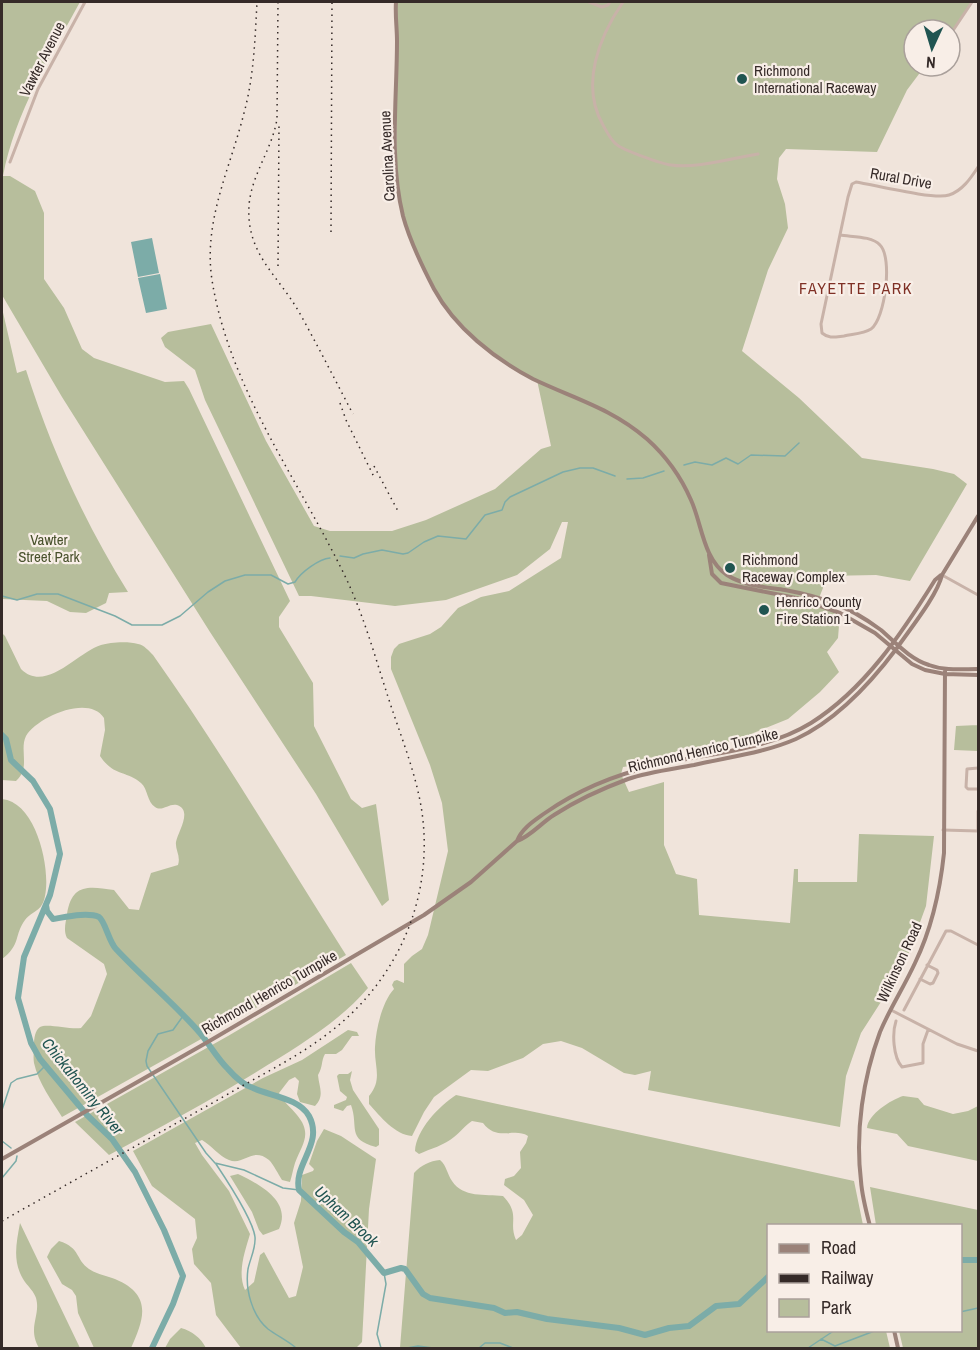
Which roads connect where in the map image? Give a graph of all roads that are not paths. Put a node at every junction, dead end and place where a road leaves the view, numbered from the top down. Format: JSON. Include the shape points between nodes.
{"nodes":[{"id":1,"x":85,"y":2,"type":"edge"},
{"id":2,"x":396,"y":2,"type":"edge"},
{"id":3,"x":589,"y":2,"type":"edge"},
{"id":4,"x":610,"y":2,"type":"edge"},
{"id":5,"x":623,"y":2,"type":"edge"},
{"id":6,"x":972,"y":2,"type":"edge"},
{"id":7,"x":961,"y":18,"type":"edge"},
{"id":8,"x":758,"y":154,"type":"dead end"},
{"id":9,"x":10,"y":162,"type":"dead end"},
{"id":10,"x":978,"y":167,"type":"edge"},
{"id":11,"x":840,"y":235,"type":"junction"},
{"id":12,"x":978,"y":516,"type":"edge"},
{"id":13,"x":709,"y":555,"type":"junction"},
{"id":14,"x":942,"y":574,"type":"junction"},
{"id":15,"x":978,"y":596,"type":"edge"},
{"id":16,"x":892,"y":644,"type":"junction"},
{"id":17,"x":897,"y":647,"type":"junction"},
{"id":18,"x":978,"y":669,"type":"edge"},
{"id":19,"x":945,"y":671,"type":"junction"},
{"id":20,"x":978,"y":675,"type":"edge"},
{"id":21,"x":978,"y":768,"type":"edge"},
{"id":22,"x":978,"y":789,"type":"edge"},
{"id":23,"x":978,"y":810,"type":"edge"},
{"id":24,"x":943,"y":830,"type":"junction"},
{"id":25,"x":978,"y":830,"type":"edge"},
{"id":26,"x":517,"y":841,"type":"junction"},
{"id":27,"x":978,"y":945,"type":"edge"},
{"id":28,"x":927,"y":965,"type":"junction"},
{"id":29,"x":920,"y":980,"type":"junction"},
{"id":30,"x":891,"y":1010,"type":"junction"},
{"id":31,"x":904,"y":1010,"type":"dead end"},
{"id":32,"x":896,"y":1022,"type":"dead end"},
{"id":33,"x":928,"y":1029,"type":"junction"},
{"id":34,"x":978,"y":1051,"type":"edge"},
{"id":35,"x":2,"y":1159,"type":"edge"},
{"id":36,"x":870,"y":1224,"type":"edge"},
{"id":37,"x":894,"y":1332,"type":"edge"},
{"id":38,"x":898,"y":1348,"type":"edge"}],
"edges":[{"from":1,"to":9,"type":"street","name":"Vawter Avenue","via":[[38,89]]},
{"from":2,"to":13,"type":"main road","name":"Carolina Avenue","via":[[399,194],[407,231],[438,296],[469,333],[501,359],[534,379],[620,418],[651,442],[672,466],[690,498]]},
{"from":3,"to":4,"type":"street","via":[[605,7]]},
{"from":5,"to":8,"type":"street","via":[[601,44],[592,87],[600,120],[617,146],[672,165]]},
{"from":6,"to":7,"type":"street"},
{"from":10,"to":11,"type":"street","name":"Rural Drive","via":[[960,189],[946,196],[853,183]]},
{"from":11,"to":11,"type":"street","via":[[880,245],[886,257],[887,279],[873,328],[833,338],[821,331],[821,324]]},
{"from":12,"to":14,"type":"main road","name":"Richmond Henrico Turnpike"},
{"from":13,"to":16,"type":"main road","via":[[730,577],[831,602],[870,622]]},
{"from":13,"to":16,"type":"main road","name":"Carolina Avenue","via":[[712,574],[721,583],[828,607]]},
{"from":14,"to":15,"type":"street"},
{"from":14,"to":16,"type":"main road","name":"Richmond Henrico Turnpike"},
{"from":14,"to":17,"type":"main road","name":"Richmond Henrico Turnpike"},
{"from":16,"to":17,"type":"main road"},
{"from":16,"to":26,"type":"main road","name":"Richmond Henrico Turnpike","via":[[864,678],[810,723],[766,742],[654,765],[594,784],[531,823]]},
{"from":17,"to":19,"type":"main road","via":[[918,667]]},
{"from":17,"to":26,"type":"main road","name":"Richmond Henrico Turnpike","via":[[870,682],[842,709],[798,738],[761,750],[630,778],[589,794]]},
{"from":18,"to":19,"type":"main road"},
{"from":19,"to":20,"type":"main road"},
{"from":19,"to":24,"type":"main road","name":"Wilkinson Road"},
{"from":21,"to":22,"type":"street","via":[[967,769],[966,787]]},
{"from":23,"to":25,"type":"street"},
{"from":24,"to":25,"type":"street"},
{"from":24,"to":30,"type":"main road","name":"Wilkinson Road","via":[[942,874],[932,921]]},
{"from":26,"to":35,"type":"main road","name":"Richmond Henrico Turnpike","via":[[440,905]]},
{"from":27,"to":28,"type":"street","via":[[946,931]]},
{"from":28,"to":29,"type":"street"},
{"from":28,"to":29,"type":"street","via":[[938,974],[933,983]]},
{"from":29,"to":31,"type":"street"},
{"from":30,"to":33,"type":"street"},
{"from":30,"to":36,"type":"main road","name":"Wilkinson Road","via":[[872,1057],[862,1108],[860,1171]]},
{"from":32,"to":33,"type":"street","via":[[897,1059],[902,1067],[923,1063]]},
{"from":33,"to":34,"type":"street"},
{"from":37,"to":38,"type":"main road"}]}
